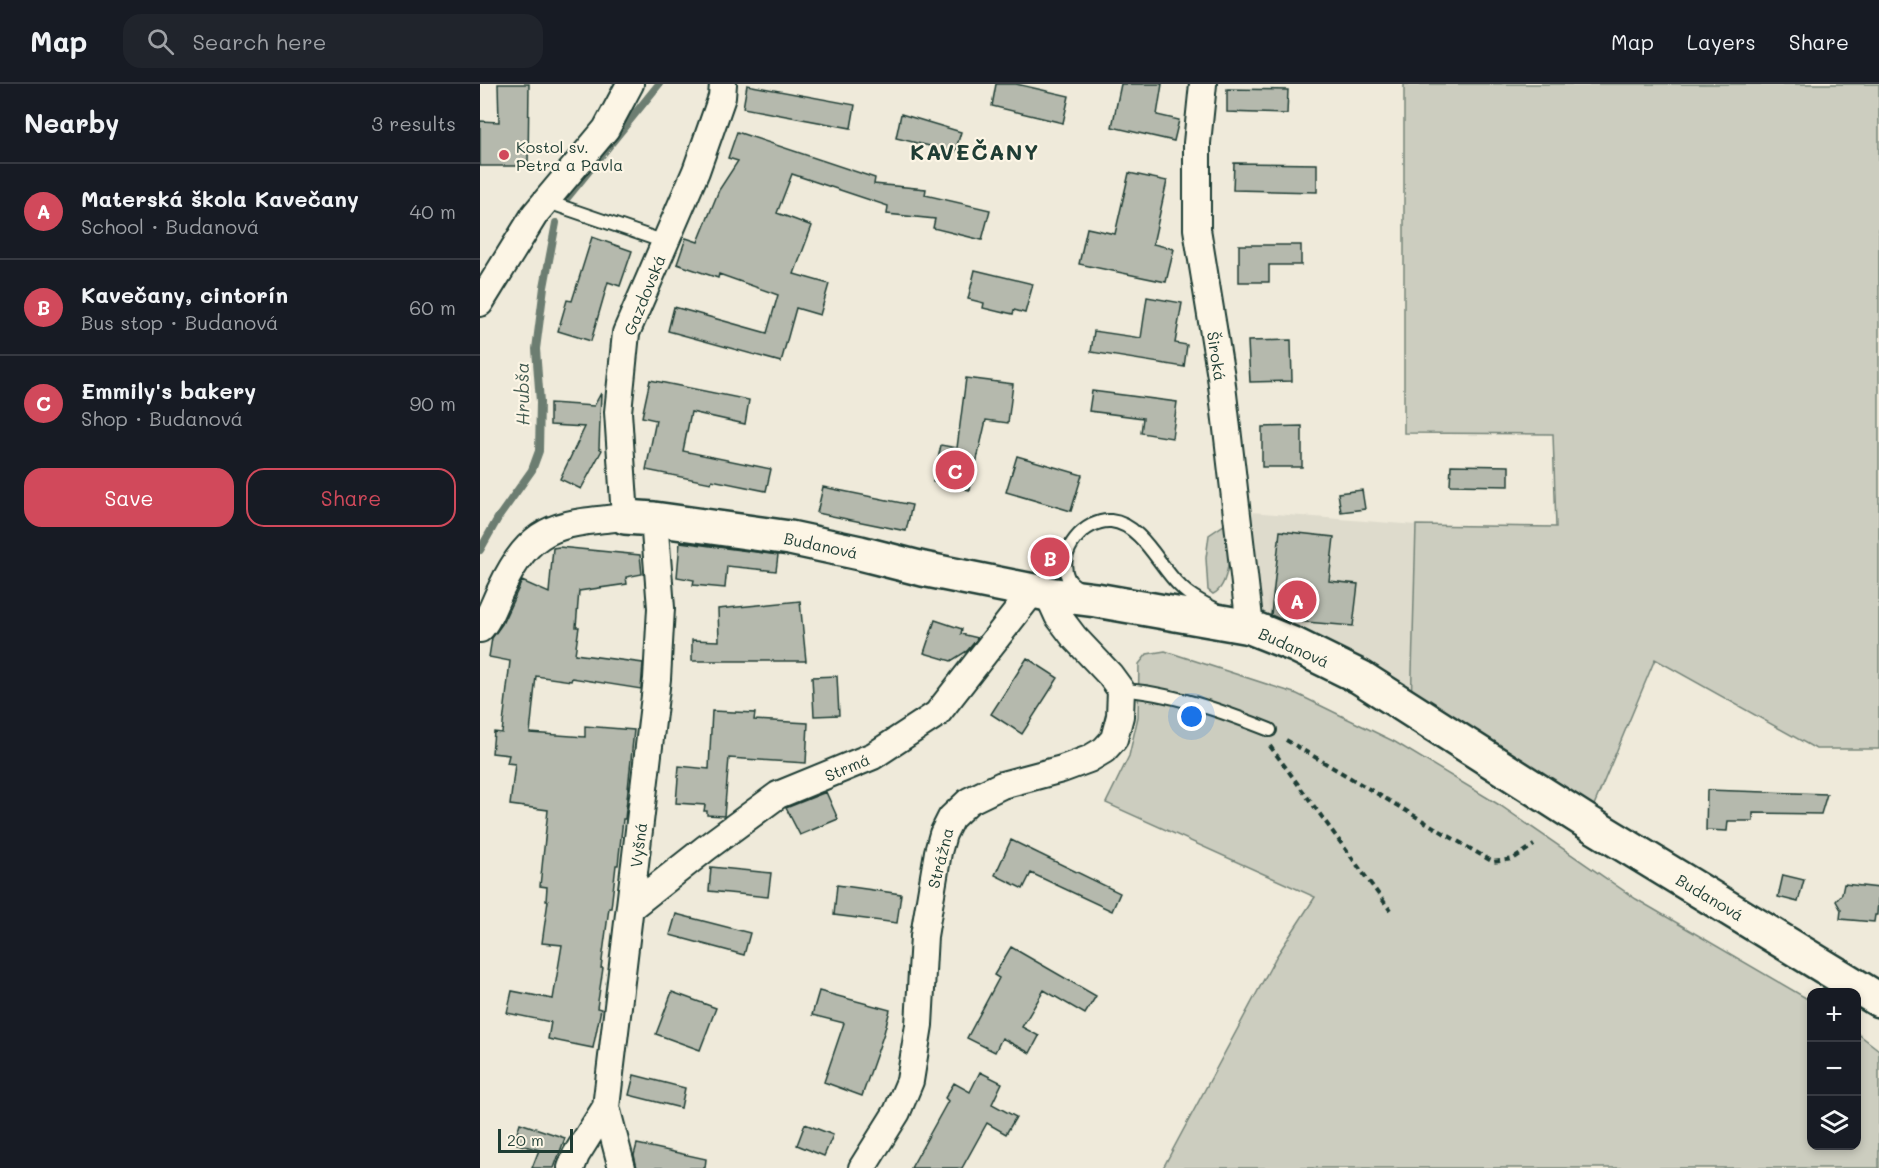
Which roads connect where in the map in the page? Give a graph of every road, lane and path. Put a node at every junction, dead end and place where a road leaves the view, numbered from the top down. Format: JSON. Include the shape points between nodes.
{"nodes":[{"id":1,"x":630,"y":84,"type":"edge"},
{"id":2,"x":723,"y":84,"type":"edge"},
{"id":3,"x":1203,"y":84,"type":"edge"},
{"id":4,"x":545,"y":201,"type":"junction"},
{"id":5,"x":665,"y":242,"type":"junction"},
{"id":6,"x":480,"y":303,"type":"edge"},
{"id":7,"x":640,"y":518,"type":"junction"},
{"id":8,"x":1040,"y":592,"type":"junction"},
{"id":9,"x":1096,"y":600,"type":"junction"},
{"id":10,"x":1250,"y":627,"type":"junction"},
{"id":11,"x":480,"y":629,"type":"edge"},
{"id":12,"x":1121,"y":690,"type":"junction"},
{"id":13,"x":1254,"y":724,"type":"junction"},
{"id":14,"x":1270,"y":730,"type":"joint"},
{"id":15,"x":1534,"y":845,"type":"dead end"},
{"id":16,"x":630,"y":908,"type":"junction"},
{"id":17,"x":1390,"y":910,"type":"dead end"},
{"id":18,"x":1879,"y":1000,"type":"edge"},
{"id":19,"x":606,"y":1107,"type":"junction"},
{"id":20,"x":571,"y":1168,"type":"edge"},
{"id":21,"x":622,"y":1168,"type":"edge"},
{"id":22,"x":862,"y":1168,"type":"edge"}],
"edges":[{"from":1,"to":4,"type":"street","via":[[606,129]]},
{"from":2,"to":5,"type":"street","name":"Gazdovská","via":[[722,98],[696,171]]},
{"from":3,"to":10,"type":"street","name":"Široká","via":[[1197,143],[1197,229],[1221,377]]},
{"from":4,"to":5,"type":"lane"},
{"from":4,"to":6,"type":"street"},
{"from":5,"to":7,"type":"street","name":"Gazdovská","via":[[626,333],[618,412]]},
{"from":7,"to":8,"type":"street","name":"Budanová","via":[[790,538]]},
{"from":7,"to":11,"type":"street","via":[[561,525],[537,537],[518,557]]},
{"from":7,"to":16,"type":"street","name":"Vyšná","via":[[661,608],[657,679]]},
{"from":8,"to":9,"type":"street","name":"Budanová"},
{"from":8,"to":12,"type":"street"},
{"from":8,"to":16,"type":"street","name":"Strmá","via":[[937,714],[873,756],[778,795]]},
{"from":9,"to":10,"type":"street","name":"Budanová"},
{"from":9,"to":10,"type":"lane","via":[[1068,578],[1067,557],[1082,531],[1102,521],[1114,521],[1142,539],[1179,586]]},
{"from":10,"to":18,"type":"street","name":"Budanová","via":[[1360,677],[1568,810]]},
{"from":12,"to":13,"type":"lane","via":[[1171,698]]},
{"from":12,"to":22,"type":"street","name":"Strážna","via":[[1114,739],[1104,750],[1062,769],[1002,785],[969,801],[951,818],[938,852],[924,936],[919,1025],[910,1080],[897,1112]]},
{"from":13,"to":14,"type":"lane"},
{"from":13,"to":17,"type":"path"},
{"from":14,"to":15,"type":"path","via":[[1493,862],[1513,859]]},
{"from":16,"to":19,"type":"street","name":"Vyšná"},
{"from":19,"to":20,"type":"street"},
{"from":19,"to":21,"type":"street","name":"Vyšná"}]}
